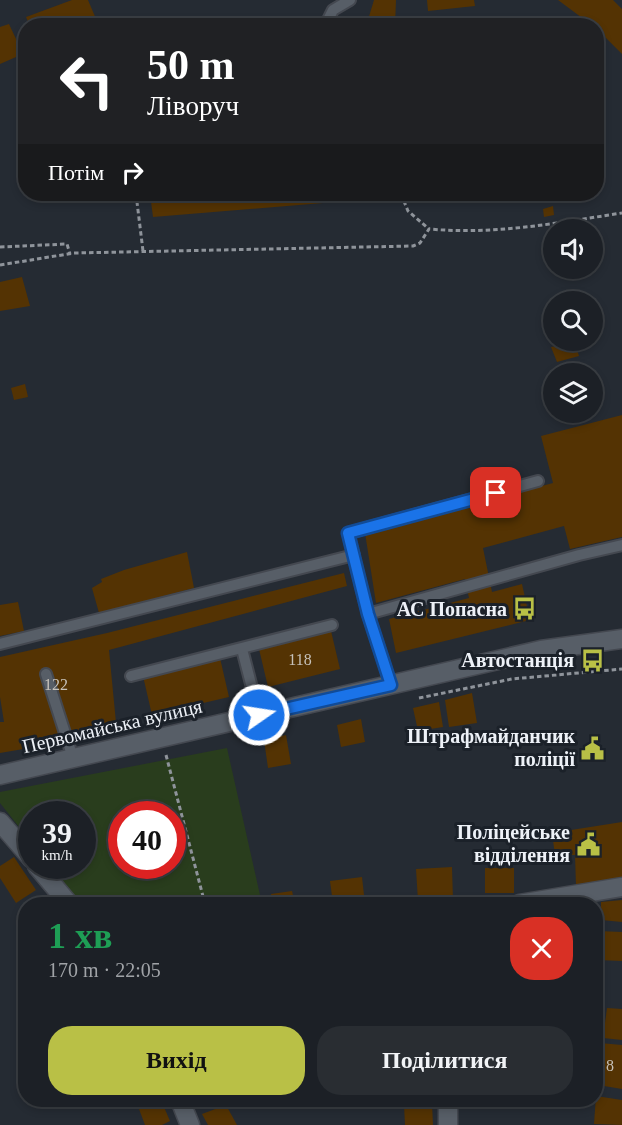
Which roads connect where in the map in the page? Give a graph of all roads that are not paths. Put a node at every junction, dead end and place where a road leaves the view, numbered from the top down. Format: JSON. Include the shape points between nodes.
{"nodes":[{"id":1,"x":350,"y":0,"type":"edge"},
{"id":2,"x":330,"y":18,"type":"edge"},
{"id":3,"x":538,"y":481,"type":"dead end"},
{"id":4,"x":622,"y":545,"type":"edge"},
{"id":5,"x":354,"y":555,"type":"junction"},
{"id":6,"x":368,"y":614,"type":"junction"},
{"id":7,"x":332,"y":625,"type":"dead end"},
{"id":8,"x":622,"y":639,"type":"edge"},
{"id":9,"x":0,"y":644,"type":"edge"},
{"id":10,"x":242,"y":649,"type":"junction"},
{"id":11,"x":45,"y":674,"type":"dead end"},
{"id":12,"x":131,"y":676,"type":"dead end"},
{"id":13,"x":391,"y":685,"type":"junction"},
{"id":14,"x":259,"y":715,"type":"junction"},
{"id":15,"x":73,"y":758,"type":"junction"},
{"id":16,"x":0,"y":775,"type":"edge"},
{"id":17,"x":0,"y":822,"type":"edge"},
{"id":18,"x":18,"y":843,"type":"edge"},
{"id":19,"x":48,"y":879,"type":"edge"},
{"id":20,"x":622,"y":887,"type":"edge"},
{"id":21,"x":63,"y":897,"type":"edge"},
{"id":22,"x":561,"y":897,"type":"edge"},
{"id":23,"x":183,"y":1107,"type":"edge"},
{"id":24,"x":448,"y":1107,"type":"edge"},
{"id":25,"x":190,"y":1125,"type":"edge"},
{"id":26,"x":448,"y":1125,"type":"edge"}],
"edges":[{"from":1,"to":2,"type":"lane","via":[[333,10]]},
{"from":3,"to":5,"type":"lane","via":[[348,533]]},
{"from":4,"to":6,"type":"lane"},
{"from":5,"to":6,"type":"lane"},
{"from":5,"to":9,"type":"lane"},
{"from":6,"to":13,"type":"lane"},
{"from":7,"to":10,"type":"lane"},
{"from":8,"to":13,"type":"street","name":"Первомайська вулиця","via":[[541,650]]},
{"from":10,"to":12,"type":"lane"},
{"from":10,"to":14,"type":"lane"},
{"from":11,"to":15,"type":"lane"},
{"from":13,"to":14,"type":"street","name":"Первомайська вулиця"},
{"from":14,"to":15,"type":"street","name":"Первомайська вулиця"},
{"from":15,"to":16,"type":"street","name":"Первомайська вулиця"},
{"from":17,"to":18,"type":"street"},
{"from":19,"to":21,"type":"street"},
{"from":20,"to":22,"type":"street"},
{"from":23,"to":25,"type":"street"},
{"from":24,"to":26,"type":"street"}]}
